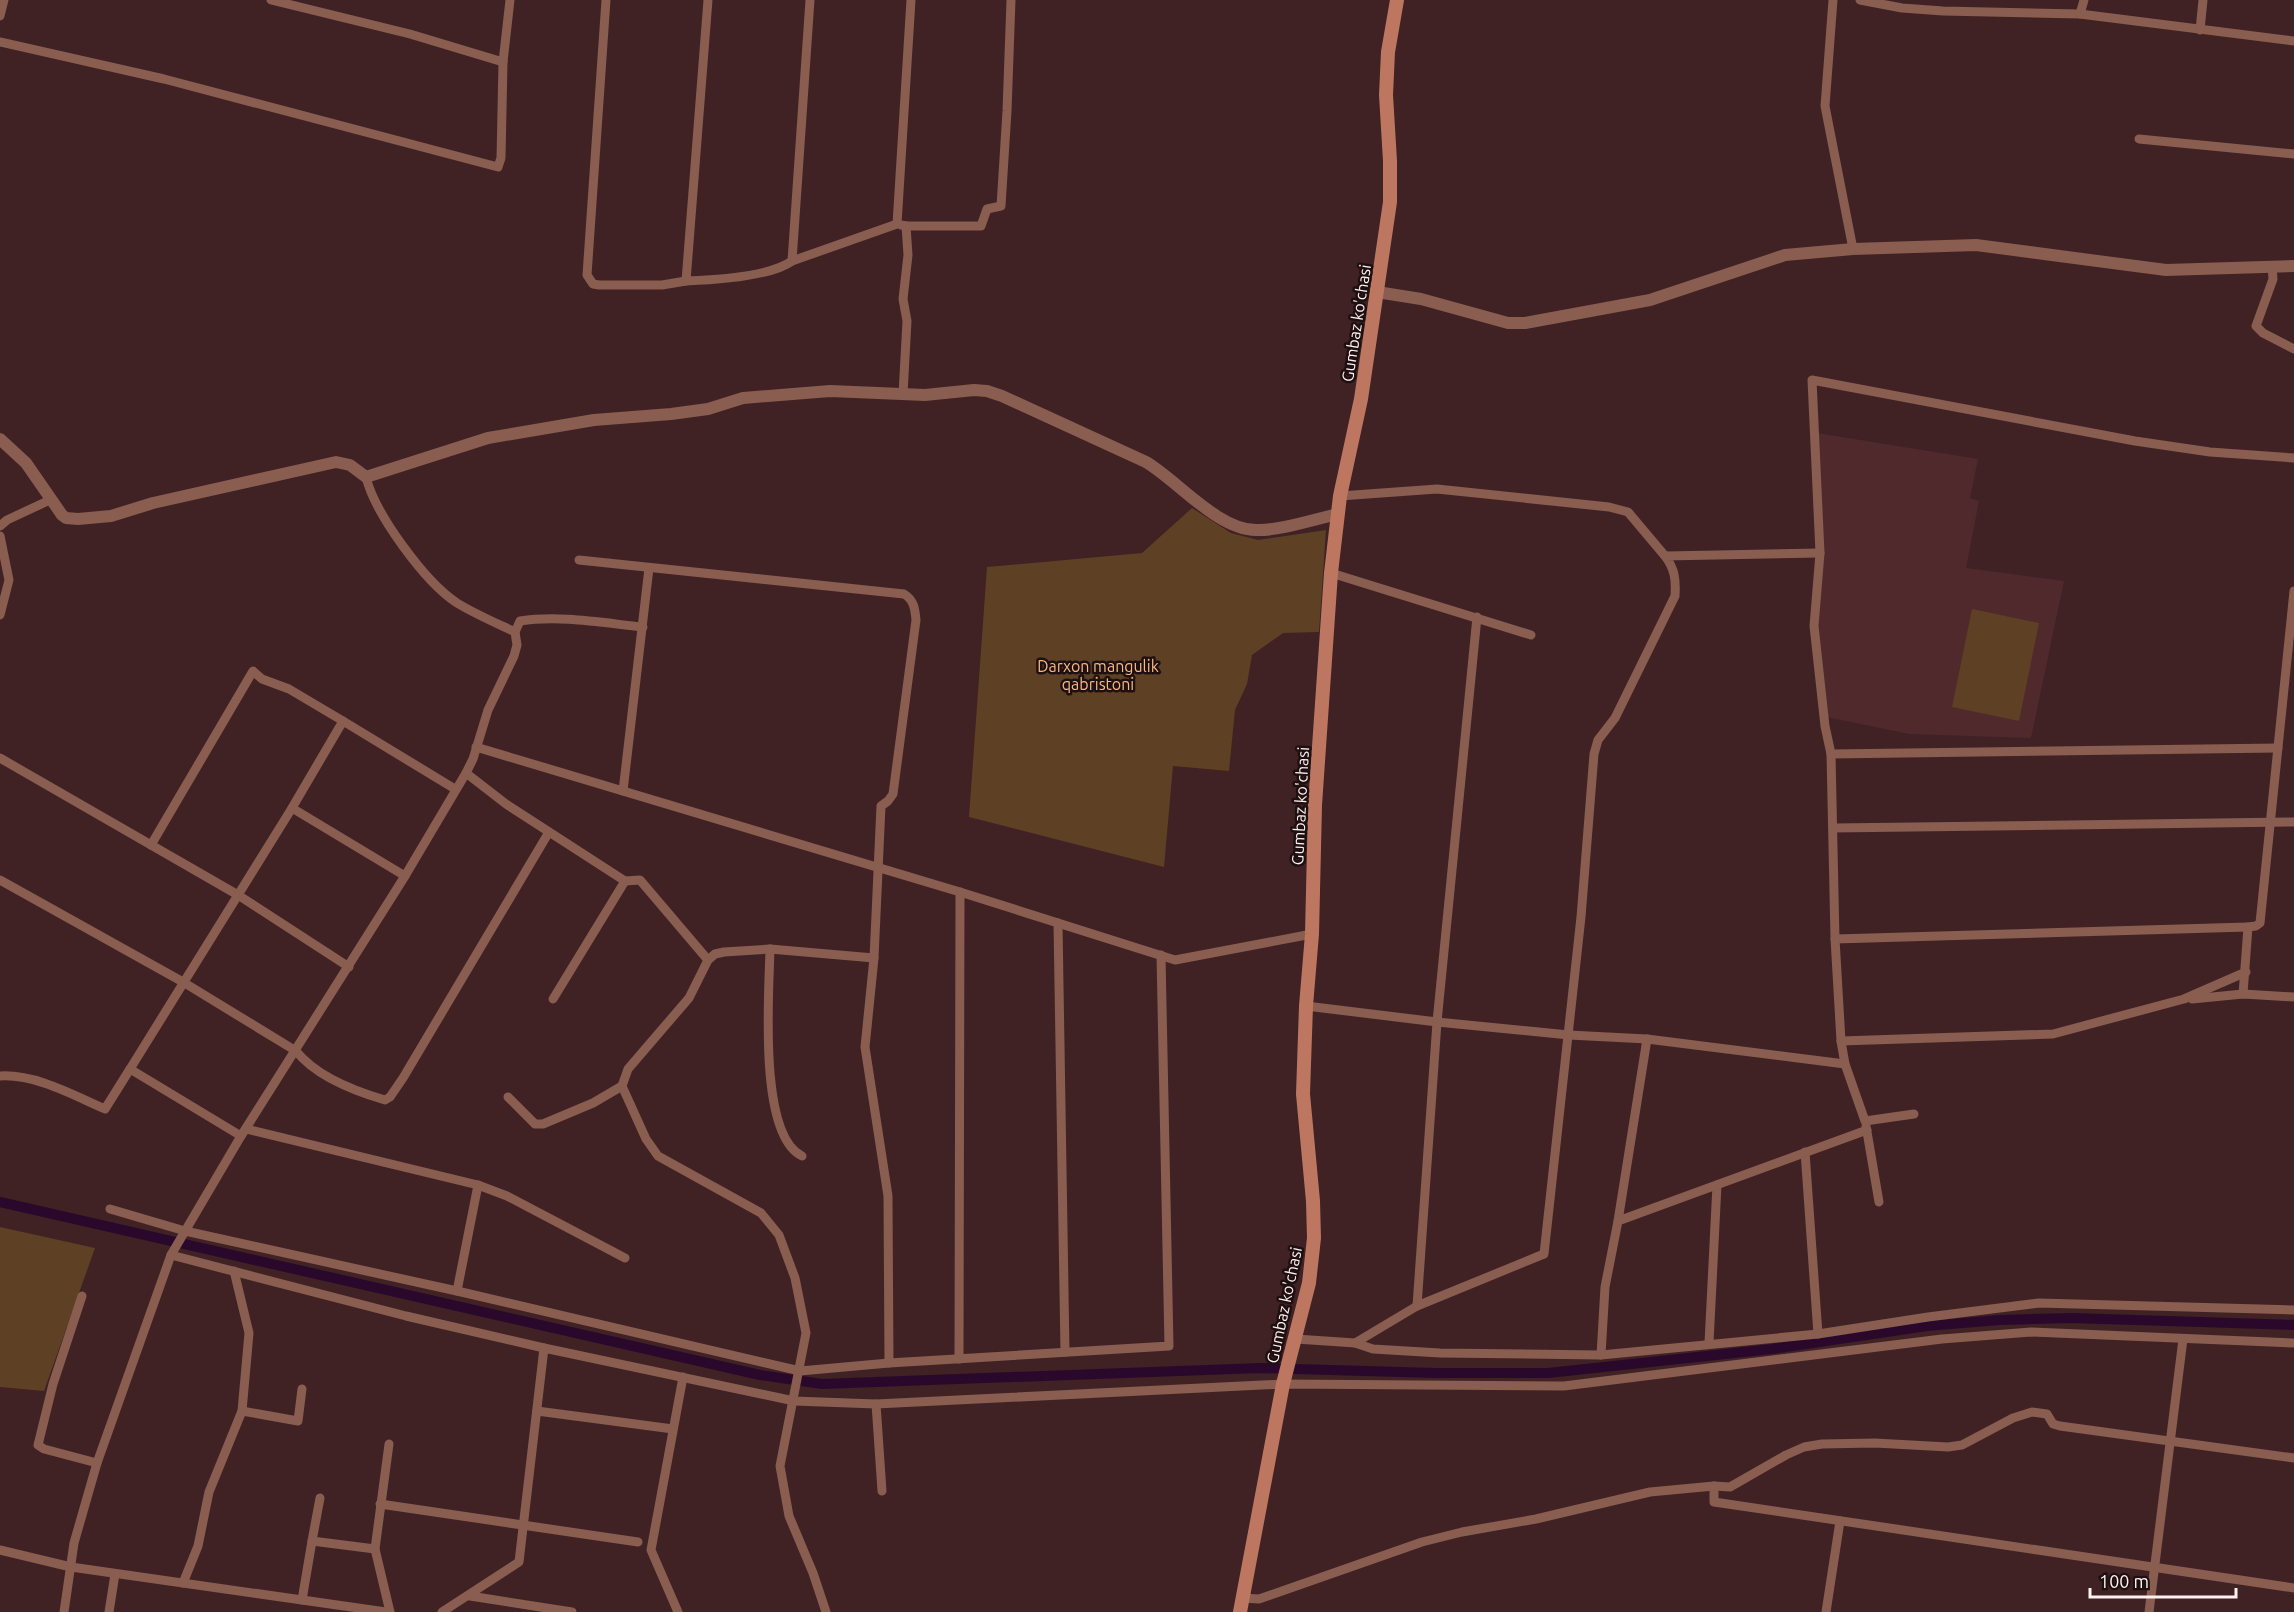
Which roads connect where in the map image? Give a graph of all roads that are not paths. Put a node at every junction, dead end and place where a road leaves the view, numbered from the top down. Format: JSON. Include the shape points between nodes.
{"nodes":[{"id":1,"x":4,"y":0,"type":"edge"},
{"id":2,"x":271,"y":0,"type":"edge"},
{"id":3,"x":510,"y":0,"type":"edge"},
{"id":4,"x":606,"y":0,"type":"edge"},
{"id":5,"x":708,"y":0,"type":"edge"},
{"id":6,"x":810,"y":0,"type":"edge"},
{"id":7,"x":911,"y":0,"type":"edge"},
{"id":8,"x":1011,"y":0,"type":"edge"},
{"id":9,"x":1396,"y":0,"type":"edge"},
{"id":10,"x":1833,"y":0,"type":"edge"},
{"id":11,"x":1860,"y":0,"type":"edge"},
{"id":12,"x":1982,"y":0,"type":"edge"},
{"id":13,"x":2084,"y":0,"type":"edge"},
{"id":14,"x":2203,"y":0,"type":"edge"},
{"id":15,"x":1979,"y":11,"type":"junction"},
{"id":16,"x":2080,"y":14,"type":"junction"},
{"id":17,"x":0,"y":16,"type":"edge"},
{"id":18,"x":2200,"y":30,"type":"junction"},
{"id":19,"x":2294,"y":41,"type":"edge"},
{"id":20,"x":0,"y":42,"type":"edge"},
{"id":21,"x":503,"y":62,"type":"junction"},
{"id":22,"x":2139,"y":139,"type":"dead end"},
{"id":23,"x":2294,"y":154,"type":"edge"},
{"id":24,"x":902,"y":225,"type":"junction"},
{"id":25,"x":1853,"y":249,"type":"junction"},
{"id":26,"x":792,"y":261,"type":"junction"},
{"id":27,"x":2294,"y":266,"type":"edge"},
{"id":28,"x":2272,"y":267,"type":"junction"},
{"id":29,"x":686,"y":281,"type":"junction"},
{"id":30,"x":1377,"y":292,"type":"junction"},
{"id":31,"x":2294,"y":349,"type":"edge"},
{"id":32,"x":903,"y":394,"type":"junction"},
{"id":33,"x":0,"y":439,"type":"edge"},
{"id":34,"x":2294,"y":458,"type":"edge"},
{"id":35,"x":366,"y":477,"type":"junction"},
{"id":36,"x":1340,"y":496,"type":"junction"},
{"id":37,"x":52,"y":499,"type":"junction"},
{"id":38,"x":1338,"y":514,"type":"junction"},
{"id":39,"x":0,"y":526,"type":"edge"},
{"id":40,"x":0,"y":536,"type":"edge"},
{"id":41,"x":1820,"y":554,"type":"junction"},
{"id":42,"x":1665,"y":556,"type":"junction"},
{"id":43,"x":579,"y":560,"type":"dead end"},
{"id":44,"x":649,"y":568,"type":"junction"},
{"id":45,"x":1331,"y":573,"type":"junction"},
{"id":46,"x":2294,"y":591,"type":"edge"},
{"id":47,"x":0,"y":615,"type":"edge"},
{"id":48,"x":1477,"y":617,"type":"junction"},
{"id":49,"x":643,"y":627,"type":"junction"},
{"id":50,"x":515,"y":633,"type":"junction"},
{"id":51,"x":1531,"y":635,"type":"dead end"},
{"id":52,"x":343,"y":721,"type":"junction"},
{"id":53,"x":476,"y":747,"type":"junction"},
{"id":54,"x":2278,"y":748,"type":"junction"},
{"id":55,"x":1831,"y":754,"type":"junction"},
{"id":56,"x":0,"y":758,"type":"edge"},
{"id":57,"x":466,"y":773,"type":"junction"},
{"id":58,"x":455,"y":789,"type":"junction"},
{"id":59,"x":623,"y":790,"type":"junction"},
{"id":60,"x":292,"y":808,"type":"junction"},
{"id":61,"x":2294,"y":822,"type":"edge"},
{"id":62,"x":2270,"y":823,"type":"junction"},
{"id":63,"x":1833,"y":828,"type":"junction"},
{"id":64,"x":549,"y":832,"type":"junction"},
{"id":65,"x":151,"y":845,"type":"junction"},
{"id":66,"x":879,"y":867,"type":"junction"},
{"id":67,"x":405,"y":876,"type":"junction"},
{"id":68,"x":0,"y":880,"type":"edge"},
{"id":69,"x":625,"y":881,"type":"junction"},
{"id":70,"x":960,"y":892,"type":"junction"},
{"id":71,"x":238,"y":895,"type":"junction"},
{"id":72,"x":1058,"y":923,"type":"junction"},
{"id":73,"x":2248,"y":927,"type":"junction"},
{"id":74,"x":1312,"y":934,"type":"junction"},
{"id":75,"x":1835,"y":939,"type":"junction"},
{"id":76,"x":770,"y":950,"type":"junction"},
{"id":77,"x":1161,"y":955,"type":"junction"},
{"id":78,"x":874,"y":958,"type":"junction"},
{"id":79,"x":708,"y":960,"type":"junction"},
{"id":80,"x":349,"y":968,"type":"junction"},
{"id":81,"x":2246,"y":972,"type":"junction"},
{"id":82,"x":183,"y":982,"type":"junction"},
{"id":83,"x":2243,"y":994,"type":"junction"},
{"id":84,"x":2294,"y":997,"type":"edge"},
{"id":85,"x":553,"y":999,"type":"dead end"},
{"id":86,"x":2184,"y":999,"type":"junction"},
{"id":87,"x":1306,"y":1006,"type":"junction"},
{"id":88,"x":1437,"y":1022,"type":"junction"},
{"id":89,"x":1569,"y":1035,"type":"junction"},
{"id":90,"x":1647,"y":1039,"type":"junction"},
{"id":91,"x":1841,"y":1041,"type":"junction"},
{"id":92,"x":296,"y":1051,"type":"junction"},
{"id":93,"x":1845,"y":1064,"type":"junction"},
{"id":94,"x":130,"y":1069,"type":"junction"},
{"id":95,"x":0,"y":1076,"type":"edge"},
{"id":96,"x":622,"y":1086,"type":"junction"},
{"id":97,"x":508,"y":1097,"type":"dead end"},
{"id":98,"x":1914,"y":1114,"type":"dead end"},
{"id":99,"x":1866,"y":1125,"type":"junction"},
{"id":100,"x":244,"y":1132,"type":"junction"},
{"id":101,"x":1805,"y":1152,"type":"junction"},
{"id":102,"x":802,"y":1156,"type":"dead end"},
{"id":103,"x":478,"y":1185,"type":"junction"},
{"id":104,"x":1718,"y":1185,"type":"junction"},
{"id":105,"x":1879,"y":1202,"type":"dead end"},
{"id":106,"x":110,"y":1209,"type":"dead end"},
{"id":107,"x":1618,"y":1221,"type":"junction"},
{"id":108,"x":185,"y":1231,"type":"junction"},
{"id":109,"x":171,"y":1255,"type":"junction"},
{"id":110,"x":625,"y":1258,"type":"dead end"},
{"id":111,"x":234,"y":1271,"type":"junction"},
{"id":112,"x":457,"y":1290,"type":"junction"},
{"id":113,"x":82,"y":1296,"type":"dead end"},
{"id":114,"x":1418,"y":1306,"type":"junction"},
{"id":115,"x":2294,"y":1310,"type":"edge"},
{"id":116,"x":1818,"y":1334,"type":"junction"},
{"id":117,"x":1296,"y":1339,"type":"junction"},
{"id":118,"x":2183,"y":1339,"type":"junction"},
{"id":119,"x":1355,"y":1343,"type":"junction"},
{"id":120,"x":1709,"y":1343,"type":"junction"},
{"id":121,"x":2294,"y":1343,"type":"edge"},
{"id":122,"x":544,"y":1348,"type":"junction"},
{"id":123,"x":1065,"y":1352,"type":"junction"},
{"id":124,"x":1601,"y":1355,"type":"junction"},
{"id":125,"x":959,"y":1359,"type":"junction"},
{"id":126,"x":889,"y":1363,"type":"junction"},
{"id":127,"x":799,"y":1375,"type":"junction"},
{"id":128,"x":683,"y":1377,"type":"junction"},
{"id":129,"x":1283,"y":1384,"type":"junction"},
{"id":130,"x":302,"y":1389,"type":"dead end"},
{"id":131,"x":794,"y":1399,"type":"junction"},
{"id":132,"x":876,"y":1404,"type":"junction"},
{"id":133,"x":242,"y":1411,"type":"junction"},
{"id":134,"x":537,"y":1411,"type":"junction"},
{"id":135,"x":674,"y":1429,"type":"junction"},
{"id":136,"x":2170,"y":1440,"type":"junction"},
{"id":137,"x":389,"y":1444,"type":"dead end"},
{"id":138,"x":2294,"y":1458,"type":"edge"},
{"id":139,"x":97,"y":1463,"type":"junction"},
{"id":140,"x":1714,"y":1486,"type":"junction"},
{"id":141,"x":882,"y":1491,"type":"dead end"},
{"id":142,"x":320,"y":1498,"type":"dead end"},
{"id":143,"x":380,"y":1503,"type":"junction"},
{"id":144,"x":1840,"y":1521,"type":"junction"},
{"id":145,"x":523,"y":1524,"type":"junction"},
{"id":146,"x":312,"y":1540,"type":"junction"},
{"id":147,"x":638,"y":1542,"type":"dead end"},
{"id":148,"x":375,"y":1549,"type":"junction"},
{"id":149,"x":0,"y":1550,"type":"edge"},
{"id":150,"x":71,"y":1567,"type":"junction"},
{"id":151,"x":2155,"y":1568,"type":"junction"},
{"id":152,"x":116,"y":1574,"type":"junction"},
{"id":153,"x":183,"y":1583,"type":"junction"},
{"id":154,"x":2294,"y":1588,"type":"edge"},
{"id":155,"x":470,"y":1596,"type":"junction"},
{"id":156,"x":302,"y":1600,"type":"junction"},
{"id":157,"x":1241,"y":1605,"type":"edge"},
{"id":158,"x":64,"y":1612,"type":"edge"},
{"id":159,"x":110,"y":1612,"type":"edge"},
{"id":160,"x":388,"y":1612,"type":"edge"},
{"id":161,"x":442,"y":1612,"type":"edge"},
{"id":162,"x":572,"y":1612,"type":"edge"},
{"id":163,"x":678,"y":1612,"type":"edge"},
{"id":164,"x":826,"y":1612,"type":"edge"},
{"id":165,"x":1826,"y":1612,"type":"edge"},
{"id":166,"x":2149,"y":1612,"type":"edge"}],
"edges":[{"from":1,"to":17,"type":"street"},
{"from":2,"to":21,"type":"street","via":[[410,34]]},
{"from":3,"to":21,"type":"street"},
{"from":4,"to":29,"type":"street","via":[[587,275],[593,284],[599,285]]},
{"from":5,"to":29,"type":"street"},
{"from":6,"to":26,"type":"street"},
{"from":7,"to":24,"type":"street"},
{"from":8,"to":24,"type":"street","via":[[1000,206],[987,209],[981,226]]},
{"from":9,"to":30,"type":"main road","name":"Gumbaz ko'chasi","via":[[1386,95],[1390,202]]},
{"from":10,"to":25,"type":"street","via":[[1825,106]]},
{"from":11,"to":15,"type":"street","via":[[1902,8]]},
{"from":12,"to":15,"type":"street"},
{"from":13,"to":16,"type":"street"},
{"from":14,"to":18,"type":"street"},
{"from":15,"to":16,"type":"street"},
{"from":16,"to":18,"type":"street"},
{"from":18,"to":19,"type":"street"},
{"from":20,"to":21,"type":"street","via":[[164,79],[496,167],[501,158]]},
{"from":22,"to":23,"type":"street"},
{"from":24,"to":26,"type":"street"},
{"from":24,"to":32,"type":"street","via":[[908,255],[903,299]]},
{"from":25,"to":28,"type":"street","via":[[1976,245],[2166,270]]},
{"from":25,"to":30,"type":"street","via":[[1785,255],[1650,300],[1525,323],[1508,323],[1421,299]]},
{"from":26,"to":29,"type":"street","via":[[743,276]]},
{"from":27,"to":28,"type":"street"},
{"from":28,"to":31,"type":"street","via":[[2273,279],[2256,326]]},
{"from":30,"to":36,"type":"main road","name":"Gumbaz ko'chasi","via":[[1361,399]]},
{"from":32,"to":35,"type":"street","via":[[830,391],[743,398],[708,409],[594,420],[488,438]]},
{"from":32,"to":38,"type":"street","via":[[974,390],[1002,396],[1146,462],[1164,472],[1203,507],[1244,529],[1264,530]]},
{"from":33,"to":37,"type":"street","via":[[26,463]]},
{"from":34,"to":41,"type":"street","via":[[2135,441],[1812,380]]},
{"from":35,"to":37,"type":"street","via":[[350,465],[336,462],[91,519],[66,518]]},
{"from":35,"to":50,"type":"street","via":[[370,492],[394,533],[423,570],[456,602]]},
{"from":36,"to":38,"type":"main road","name":"Gumbaz ko'chasi"},
{"from":36,"to":42,"type":"street","via":[[1437,489],[1609,507],[1628,512]]},
{"from":37,"to":39,"type":"street"},
{"from":38,"to":45,"type":"main road","name":"Gumbaz ko'chasi"},
{"from":40,"to":47,"type":"street","via":[[9,580]]},
{"from":41,"to":42,"type":"street"},
{"from":41,"to":55,"type":"street","via":[[1814,626]]},
{"from":42,"to":89,"type":"street","via":[[1673,566],[1675,596],[1594,754]]},
{"from":43,"to":44,"type":"street"},
{"from":44,"to":49,"type":"street"},
{"from":44,"to":66,"type":"street","via":[[904,594],[910,598],[916,620],[892,794],[881,806]]},
{"from":45,"to":48,"type":"street"},
{"from":45,"to":74,"type":"main road","name":"Gumbaz ko'chasi","via":[[1315,805]]},
{"from":46,"to":54,"type":"street"},
{"from":48,"to":51,"type":"street"},
{"from":48,"to":88,"type":"street"},
{"from":49,"to":50,"type":"street","via":[[529,620],[520,621]]},
{"from":49,"to":59,"type":"street"},
{"from":50,"to":53,"type":"street","via":[[514,656],[488,710]]},
{"from":52,"to":58,"type":"street"},
{"from":52,"to":60,"type":"street"},
{"from":52,"to":65,"type":"street","via":[[253,671]]},
{"from":53,"to":57,"type":"street"},
{"from":53,"to":59,"type":"street"},
{"from":54,"to":55,"type":"street"},
{"from":54,"to":62,"type":"street"},
{"from":55,"to":63,"type":"street"},
{"from":56,"to":65,"type":"street"},
{"from":57,"to":58,"type":"street"},
{"from":57,"to":64,"type":"street"},
{"from":58,"to":67,"type":"street"},
{"from":59,"to":66,"type":"street"},
{"from":60,"to":67,"type":"street"},
{"from":60,"to":71,"type":"street"},
{"from":61,"to":62,"type":"street"},
{"from":62,"to":63,"type":"street"},
{"from":62,"to":73,"type":"street","via":[[2260,923]]},
{"from":63,"to":75,"type":"street"},
{"from":64,"to":69,"type":"street"},
{"from":64,"to":92,"type":"street","via":[[390,1097],[374,1097],[334,1080]]},
{"from":65,"to":71,"type":"street"},
{"from":66,"to":70,"type":"street"},
{"from":66,"to":78,"type":"street"},
{"from":67,"to":80,"type":"street"},
{"from":68,"to":82,"type":"street"},
{"from":69,"to":79,"type":"street","via":[[637,879],[645,884]]},
{"from":69,"to":85,"type":"street"},
{"from":70,"to":72,"type":"street"},
{"from":70,"to":125,"type":"street"},
{"from":71,"to":80,"type":"street"},
{"from":71,"to":82,"type":"street"},
{"from":72,"to":77,"type":"street"},
{"from":72,"to":123,"type":"street"},
{"from":73,"to":75,"type":"street"},
{"from":73,"to":81,"type":"street"},
{"from":74,"to":77,"type":"street","via":[[1175,960]]},
{"from":74,"to":87,"type":"main road","name":"Gumbaz ko'chasi"},
{"from":75,"to":91,"type":"street"},
{"from":76,"to":78,"type":"street"},
{"from":76,"to":79,"type":"street","via":[[724,952]]},
{"from":76,"to":102,"type":"street","via":[[767,1046],[777,1120],[787,1144]]},
{"from":77,"to":123,"type":"street","via":[[1170,1351]]},
{"from":78,"to":126,"type":"street","via":[[866,1047],[888,1196]]},
{"from":79,"to":96,"type":"street","via":[[689,998],[628,1069]]},
{"from":80,"to":92,"type":"street"},
{"from":81,"to":83,"type":"street"},
{"from":81,"to":86,"type":"street"},
{"from":82,"to":92,"type":"street"},
{"from":82,"to":94,"type":"street"},
{"from":83,"to":84,"type":"street"},
{"from":83,"to":86,"type":"street"},
{"from":86,"to":91,"type":"street","via":[[2053,1034]]},
{"from":87,"to":88,"type":"street"},
{"from":87,"to":117,"type":"main road","name":"Gumbaz ko'chasi","via":[[1303,1094],[1314,1238]]},
{"from":88,"to":89,"type":"street"},
{"from":88,"to":114,"type":"street"},
{"from":89,"to":90,"type":"street"},
{"from":89,"to":114,"type":"street","via":[[1544,1254]]},
{"from":90,"to":93,"type":"street"},
{"from":90,"to":107,"type":"street"},
{"from":91,"to":93,"type":"street"},
{"from":92,"to":100,"type":"street"},
{"from":93,"to":99,"type":"street"},
{"from":94,"to":95,"type":"street","via":[[105,1109],[53,1087],[14,1075]]},
{"from":94,"to":100,"type":"street"},
{"from":96,"to":97,"type":"street","via":[[543,1124],[535,1124]]},
{"from":96,"to":127,"type":"street","via":[[658,1156],[761,1213],[779,1235],[795,1278],[806,1333]]},
{"from":98,"to":99,"type":"street"},
{"from":99,"to":101,"type":"street"},
{"from":99,"to":105,"type":"street"},
{"from":100,"to":103,"type":"street"},
{"from":100,"to":108,"type":"street"},
{"from":101,"to":104,"type":"street"},
{"from":101,"to":116,"type":"street"},
{"from":103,"to":110,"type":"street","via":[[507,1196]]},
{"from":103,"to":112,"type":"street"},
{"from":104,"to":107,"type":"street"},
{"from":104,"to":120,"type":"street"},
{"from":106,"to":108,"type":"street"},
{"from":107,"to":124,"type":"street","via":[[1605,1287]]},
{"from":108,"to":109,"type":"street"},
{"from":108,"to":112,"type":"street"},
{"from":109,"to":111,"type":"street"},
{"from":109,"to":139,"type":"street"},
{"from":111,"to":122,"type":"street"},
{"from":111,"to":133,"type":"street","via":[[249,1333]]},
{"from":112,"to":127,"type":"street"},
{"from":113,"to":139,"type":"street","via":[[38,1445]]},
{"from":114,"to":119,"type":"street"},
{"from":115,"to":116,"type":"street","via":[[2040,1303]]},
{"from":116,"to":120,"type":"street"},
{"from":117,"to":119,"type":"street"},
{"from":117,"to":129,"type":"main road","name":"Gumbaz ko'chasi"},
{"from":118,"to":121,"type":"street"},
{"from":118,"to":129,"type":"street","via":[[2031,1332],[1942,1339],[1564,1386]]},
{"from":118,"to":136,"type":"street"},
{"from":119,"to":124,"type":"street","via":[[1373,1349],[1440,1353]]},
{"from":120,"to":124,"type":"street"},
{"from":122,"to":128,"type":"street"},
{"from":122,"to":134,"type":"street"},
{"from":123,"to":125,"type":"street"},
{"from":125,"to":126,"type":"street"},
{"from":126,"to":127,"type":"street"},
{"from":127,"to":131,"type":"street"},
{"from":128,"to":131,"type":"street"},
{"from":128,"to":135,"type":"street"},
{"from":129,"to":132,"type":"street"},
{"from":129,"to":157,"type":"main road","name":"Gumbaz ko'chasi"},
{"from":130,"to":133,"type":"street","via":[[298,1421]]},
{"from":131,"to":132,"type":"street"},
{"from":131,"to":164,"type":"street","via":[[780,1466],[789,1516]]},
{"from":132,"to":141,"type":"street"},
{"from":133,"to":153,"type":"street","via":[[209,1492],[198,1546]]},
{"from":134,"to":135,"type":"street"},
{"from":134,"to":145,"type":"street"},
{"from":135,"to":163,"type":"street","via":[[651,1550]]},
{"from":136,"to":138,"type":"street"},
{"from":136,"to":140,"type":"street","via":[[2060,1426],[2053,1424],[2047,1414],[2032,1412],[1948,1448],[1875,1443],[1804,1447],[1740,1483]]},
{"from":136,"to":151,"type":"street"},
{"from":137,"to":143,"type":"street"},
{"from":139,"to":150,"type":"street"},
{"from":140,"to":144,"type":"street","via":[[1714,1502]]},
{"from":140,"to":157,"type":"street","via":[[1650,1492],[1422,1542]]},
{"from":142,"to":146,"type":"street"},
{"from":143,"to":145,"type":"street"},
{"from":143,"to":148,"type":"street"},
{"from":144,"to":151,"type":"street"},
{"from":144,"to":165,"type":"street"},
{"from":145,"to":147,"type":"street"},
{"from":145,"to":155,"type":"street","via":[[519,1562]]},
{"from":146,"to":148,"type":"street"},
{"from":146,"to":156,"type":"street"},
{"from":148,"to":160,"type":"street"},
{"from":149,"to":150,"type":"street"},
{"from":150,"to":152,"type":"street"},
{"from":150,"to":158,"type":"street"},
{"from":151,"to":154,"type":"street"},
{"from":151,"to":166,"type":"street"},
{"from":152,"to":153,"type":"street"},
{"from":152,"to":159,"type":"street"},
{"from":153,"to":156,"type":"street"},
{"from":155,"to":161,"type":"street"},
{"from":155,"to":162,"type":"street"},
{"from":156,"to":160,"type":"street"}]}
